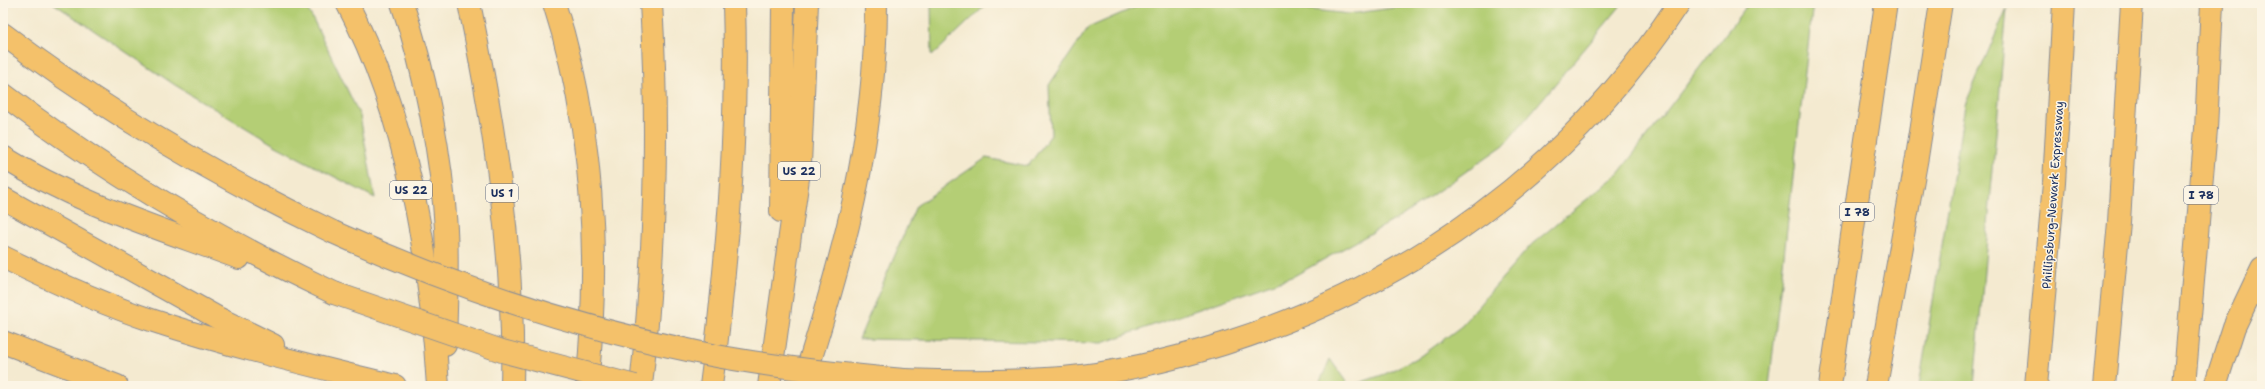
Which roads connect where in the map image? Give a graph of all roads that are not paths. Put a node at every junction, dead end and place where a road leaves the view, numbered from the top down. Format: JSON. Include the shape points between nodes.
{"nodes":[{"id":1,"x":347,"y":3,"type":"edge"},
{"id":2,"x":402,"y":3,"type":"edge"},
{"id":3,"x":469,"y":3,"type":"edge"},
{"id":4,"x":554,"y":3,"type":"edge"},
{"id":5,"x":651,"y":3,"type":"edge"},
{"id":6,"x":734,"y":3,"type":"edge"},
{"id":7,"x":783,"y":3,"type":"edge"},
{"id":8,"x":807,"y":3,"type":"edge"},
{"id":9,"x":876,"y":3,"type":"edge"},
{"id":10,"x":1679,"y":3,"type":"edge"},
{"id":11,"x":1886,"y":3,"type":"edge"},
{"id":12,"x":1941,"y":3,"type":"edge"},
{"id":13,"x":2064,"y":3,"type":"edge"},
{"id":14,"x":2132,"y":3,"type":"edge"},
{"id":15,"x":2212,"y":3,"type":"edge"},
{"id":16,"x":3,"y":34,"type":"edge"},
{"id":17,"x":3,"y":94,"type":"edge"},
{"id":18,"x":3,"y":157,"type":"edge"},
{"id":19,"x":3,"y":198,"type":"edge"},
{"id":20,"x":3,"y":257,"type":"edge"},
{"id":21,"x":2262,"y":268,"type":"edge"},
{"id":22,"x":334,"y":293,"type":"junction"},
{"id":23,"x":775,"y":338,"type":"junction"},
{"id":24,"x":3,"y":342,"type":"edge"},
{"id":25,"x":336,"y":371,"type":"junction"},
{"id":26,"x":117,"y":386,"type":"edge"},
{"id":27,"x":395,"y":386,"type":"edge"},
{"id":28,"x":438,"y":386,"type":"edge"},
{"id":29,"x":443,"y":386,"type":"edge"},
{"id":30,"x":512,"y":386,"type":"edge"},
{"id":31,"x":587,"y":386,"type":"edge"},
{"id":32,"x":635,"y":386,"type":"edge"},
{"id":33,"x":642,"y":386,"type":"edge"},
{"id":34,"x":710,"y":386,"type":"edge"},
{"id":35,"x":769,"y":386,"type":"edge"},
{"id":36,"x":802,"y":386,"type":"edge"},
{"id":37,"x":1830,"y":386,"type":"edge"},
{"id":38,"x":1876,"y":386,"type":"edge"},
{"id":39,"x":2036,"y":386,"type":"edge"},
{"id":40,"x":2104,"y":386,"type":"edge"},
{"id":41,"x":2184,"y":386,"type":"edge"},
{"id":42,"x":2215,"y":386,"type":"edge"}],
"edges":[{"from":1,"to":28,"type":"highway","number":"US 22","via":[[377,73],[406,166],[422,250]]},
{"from":2,"to":29,"type":"highway","via":[[421,73],[443,197],[447,261]]},
{"from":3,"to":30,"type":"highway","number":"US 1","via":[[492,119],[501,182],[511,302]]},
{"from":4,"to":31,"type":"highway","via":[[569,57],[582,120],[591,190],[594,301]]},
{"from":5,"to":33,"type":"highway","via":[[656,182]]},
{"from":6,"to":34,"type":"highway","via":[[734,103],[728,221],[724,280]]},
{"from":7,"to":23,"type":"highway","via":[[782,201]]},
{"from":8,"to":23,"type":"highway","number":"US 22","via":[[800,164]]},
{"from":9,"to":36,"type":"highway","via":[[871,104],[856,196],[833,290]]},
{"from":10,"to":16,"type":"highway","bridge":true,"via":[[1621,82],[1578,130],[1482,215],[1420,256],[1313,312],[1191,354],[1129,368],[1065,378],[998,382],[904,380],[799,369],[706,354],[643,340],[488,294],[332,232],[253,194],[87,95]]},
{"from":11,"to":37,"type":"highway","number":"I 78"},
{"from":12,"to":38,"type":"highway","via":[[1917,157]]},
{"from":13,"to":39,"type":"highway","name":"Phillipsburg-Newark Expressway","via":[[2054,183]]},
{"from":14,"to":40,"type":"highway","via":[[2120,198]]},
{"from":15,"to":41,"type":"highway","number":"I 78","via":[[2206,129]]},
{"from":17,"to":22,"type":"highway","via":[[102,162],[205,226],[282,269]]},
{"from":18,"to":22,"type":"highway","via":[[57,188],[90,203]]},
{"from":19,"to":25,"type":"highway","via":[[218,318],[291,354]]},
{"from":20,"to":25,"type":"highway","via":[[93,299],[153,321]]},
{"from":21,"to":42,"type":"highway","via":[[2234,327]]},
{"from":22,"to":32,"type":"highway","bridge":true,"via":[[502,351]]},
{"from":23,"to":35,"type":"highway"},
{"from":24,"to":26,"type":"highway"},
{"from":25,"to":27,"type":"highway"}]}
